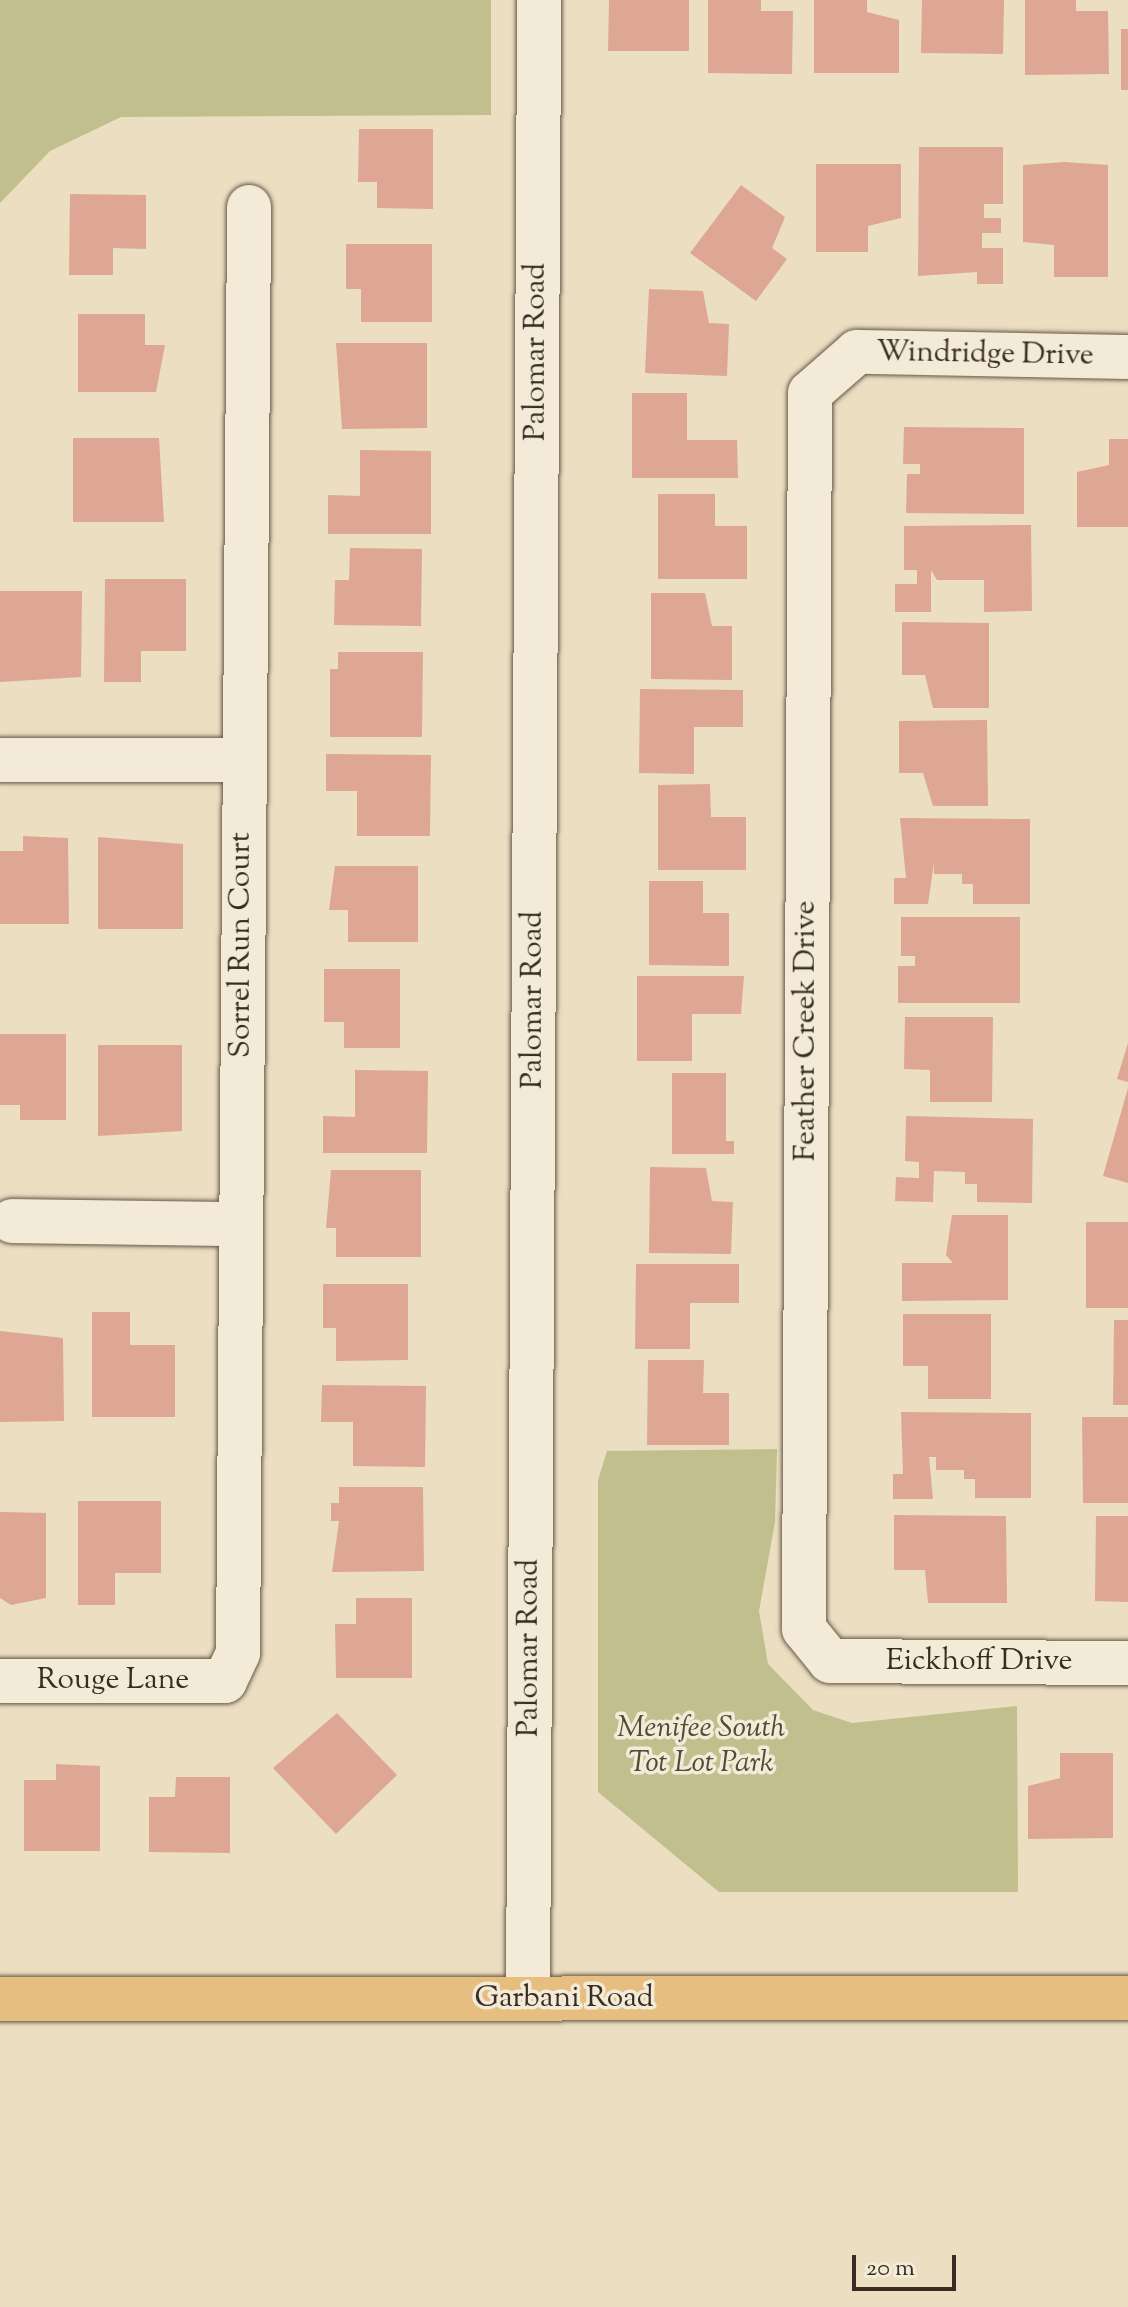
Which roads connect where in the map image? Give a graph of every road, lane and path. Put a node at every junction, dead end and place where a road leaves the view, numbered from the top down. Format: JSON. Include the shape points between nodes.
{"nodes":[{"id":1,"x":539,"y":0,"type":"edge"},
{"id":2,"x":249,"y":207,"type":"dead end"},
{"id":3,"x":1128,"y":357,"type":"edge"},
{"id":4,"x":810,"y":393,"type":"joint"},
{"id":5,"x":0,"y":760,"type":"edge"},
{"id":6,"x":243,"y":760,"type":"junction"},
{"id":7,"x":12,"y":1221,"type":"dead end"},
{"id":8,"x":240,"y":1224,"type":"junction"},
{"id":9,"x":830,"y":1661,"type":"joint"},
{"id":10,"x":1128,"y":1663,"type":"edge"},
{"id":11,"x":0,"y":1681,"type":"edge"},
{"id":12,"x":225,"y":1681,"type":"joint"},
{"id":13,"x":1128,"y":1998,"type":"edge"},
{"id":14,"x":0,"y":1999,"type":"edge"},
{"id":15,"x":528,"y":1999,"type":"junction"}],
"edges":[{"from":1,"to":15,"type":"street","name":"Palomar Road"},
{"from":2,"to":6,"type":"street","name":"Sorrel Run Court"},
{"from":3,"to":4,"type":"street","name":"Windridge Drive","via":[[857,352]]},
{"from":4,"to":9,"type":"street","name":"Feather Creek Drive","via":[[804,1629]]},
{"from":5,"to":6,"type":"street"},
{"from":6,"to":8,"type":"street","name":"Sorrel Run Court"},
{"from":7,"to":8,"type":"street"},
{"from":8,"to":12,"type":"street","name":"Sorrel Run Court","via":[[241,1624]]},
{"from":9,"to":10,"type":"street","name":"Eickhoff Drive"},
{"from":11,"to":12,"type":"street","name":"Rouge Lane"},
{"from":13,"to":15,"type":"main road","name":"Garbani Road"},
{"from":14,"to":15,"type":"main road","name":"Garbani Road"}]}
